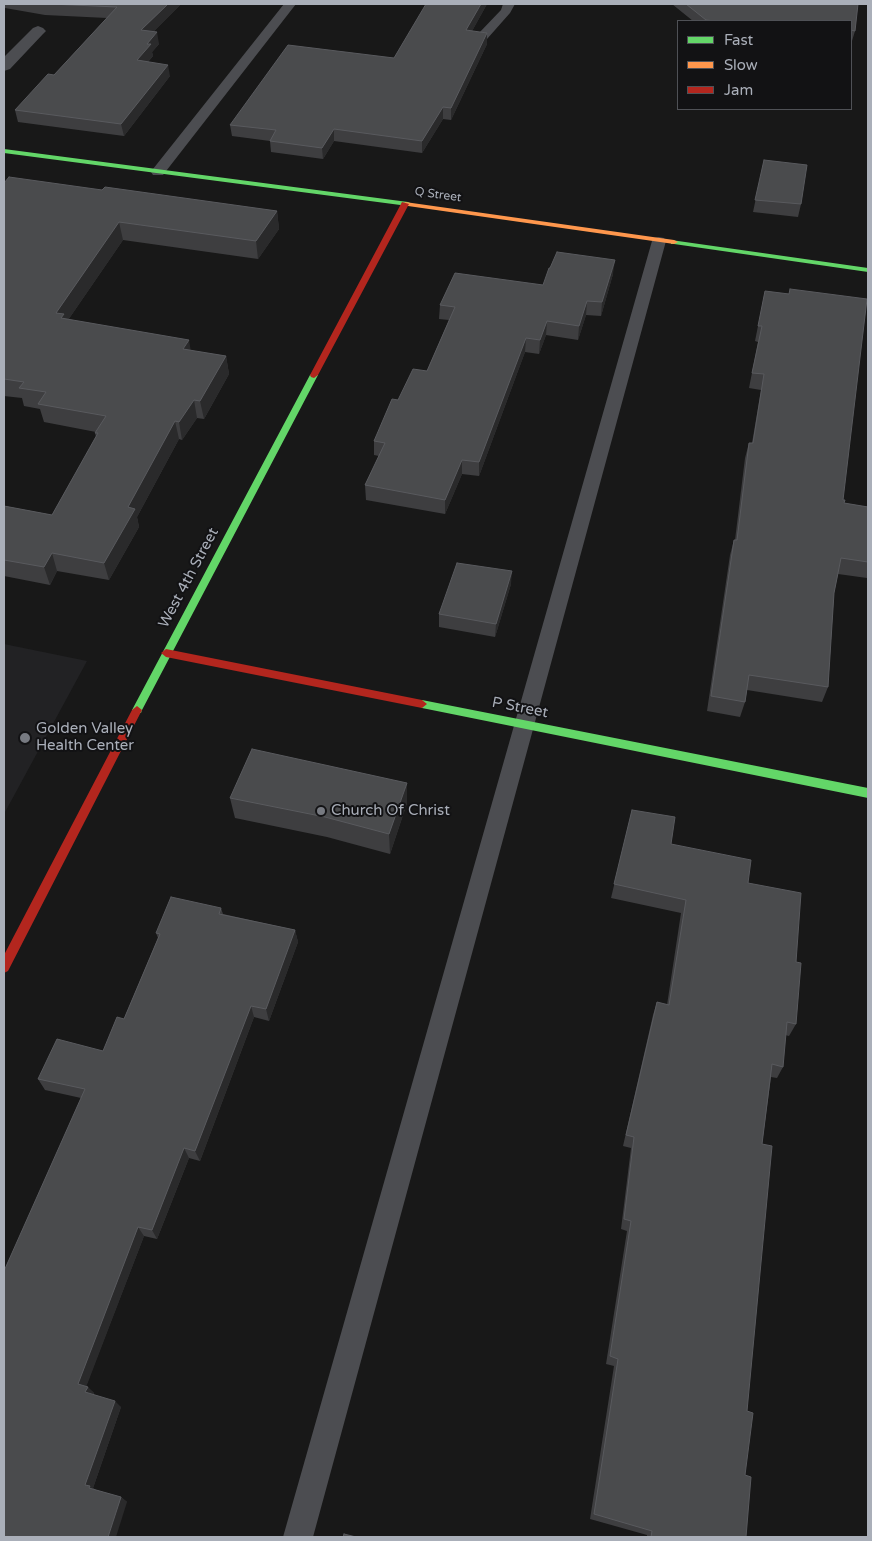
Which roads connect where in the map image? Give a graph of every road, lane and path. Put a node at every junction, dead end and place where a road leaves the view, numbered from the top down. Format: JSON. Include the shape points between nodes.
{"nodes":[{"id":1,"x":290,"y":4,"type":"edge"},
{"id":2,"x":509,"y":4,"type":"edge"},
{"id":3,"x":38,"y":31,"type":"dead end"},
{"id":4,"x":483,"y":36,"type":"edge"},
{"id":5,"x":4,"y":66,"type":"edge"},
{"id":6,"x":4,"y":151,"type":"edge"},
{"id":7,"x":158,"y":172,"type":"junction"},
{"id":8,"x":405,"y":204,"type":"junction"},
{"id":9,"x":659,"y":241,"type":"junction"},
{"id":10,"x":868,"y":270,"type":"edge"},
{"id":11,"x":166,"y":653,"type":"junction"},
{"id":12,"x":525,"y":725,"type":"junction"},
{"id":13,"x":868,"y":793,"type":"edge"},
{"id":14,"x":4,"y":967,"type":"edge"},
{"id":15,"x":298,"y":1537,"type":"edge"}],
"edges":[{"from":1,"to":7,"type":"lane"},
{"from":2,"to":4,"type":"lane"},
{"from":3,"to":5,"type":"street"},
{"from":6,"to":7,"type":"street","name":"Q Street"},
{"from":7,"to":8,"type":"street","name":"Q Street"},
{"from":8,"to":9,"type":"street","name":"Q Street"},
{"from":8,"to":11,"type":"street","name":"West 4th Street"},
{"from":9,"to":10,"type":"street","name":"Q Street"},
{"from":9,"to":12,"type":"lane"},
{"from":11,"to":12,"type":"street","name":"P Street"},
{"from":11,"to":14,"type":"street","name":"West 4th Street"},
{"from":12,"to":13,"type":"street","name":"P Street"},
{"from":12,"to":15,"type":"lane"}]}
